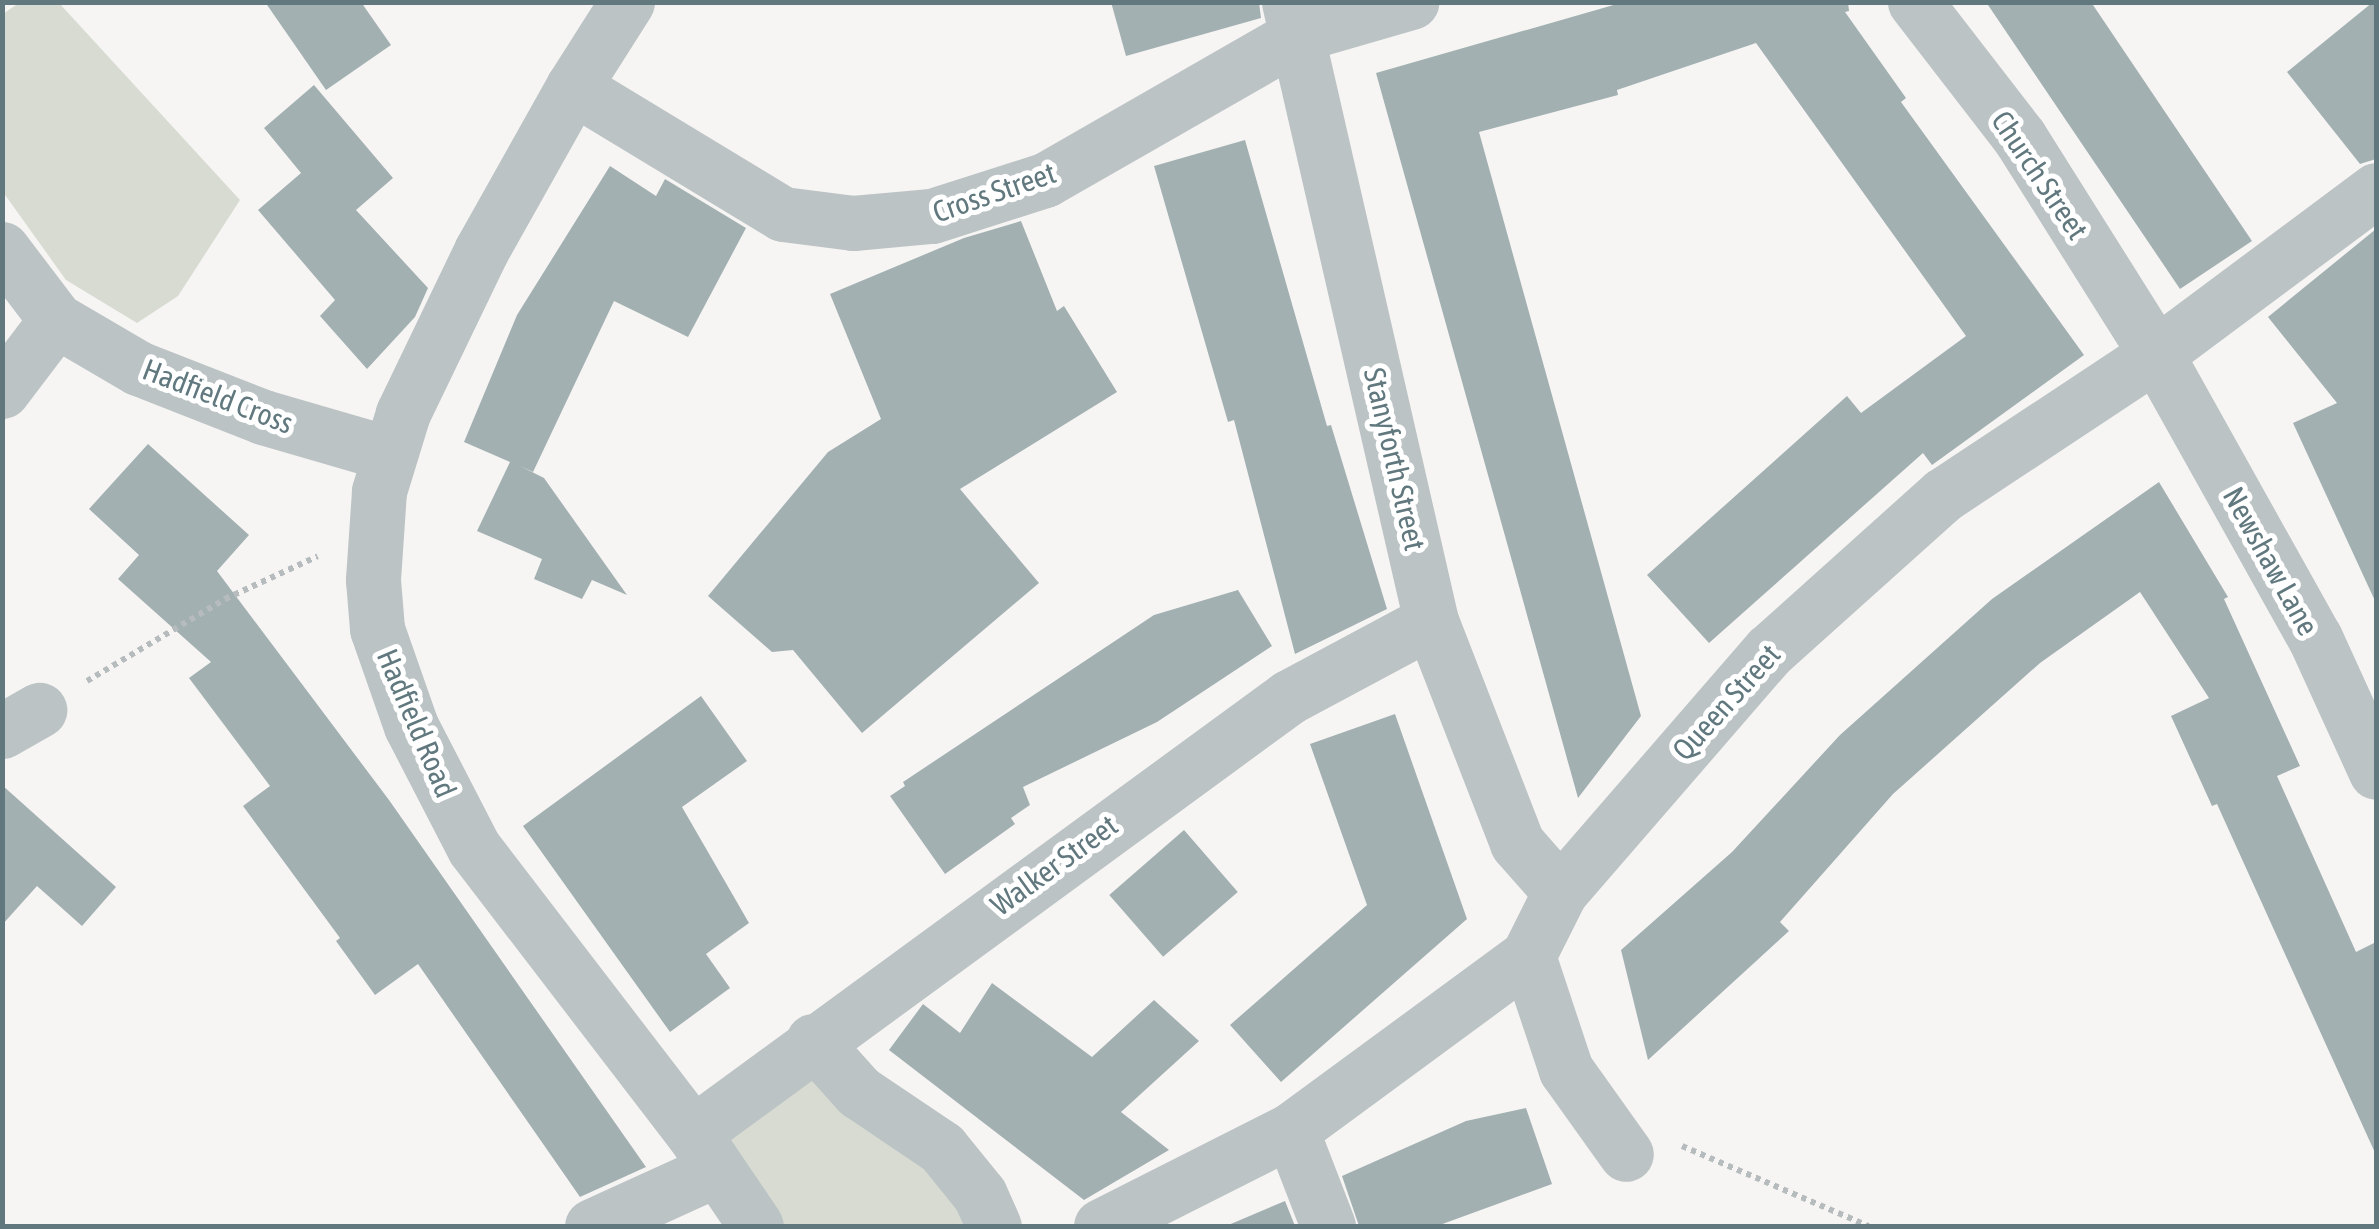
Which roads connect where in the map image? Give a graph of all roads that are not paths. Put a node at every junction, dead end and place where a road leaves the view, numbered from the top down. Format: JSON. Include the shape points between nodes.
{"nodes":[{"id":1,"x":627,"y":2,"type":"edge"},
{"id":2,"x":1411,"y":2,"type":"edge"},
{"id":3,"x":1915,"y":2,"type":"edge"},
{"id":4,"x":1294,"y":18,"type":"edge"},
{"id":5,"x":572,"y":87,"type":"junction"},
{"id":6,"x":2376,"y":190,"type":"edge"},
{"id":7,"x":2,"y":249,"type":"edge"},
{"id":8,"x":56,"y":320,"type":"junction"},
{"id":9,"x":2156,"y":354,"type":"junction"},
{"id":10,"x":2,"y":391,"type":"edge"},
{"id":11,"x":388,"y":453,"type":"junction"},
{"id":12,"x":1431,"y":621,"type":"junction"},
{"id":13,"x":2376,"y":772,"type":"edge"},
{"id":14,"x":1560,"y":892,"type":"junction"},
{"id":15,"x":1528,"y":956,"type":"junction"},
{"id":16,"x":813,"y":1041,"type":"junction"},
{"id":17,"x":1291,"y":1130,"type":"junction"},
{"id":18,"x":705,"y":1151,"type":"junction"},
{"id":19,"x":1626,"y":1154,"type":"dead end"},
{"id":20,"x":592,"y":1226,"type":"edge"},
{"id":21,"x":756,"y":1226,"type":"edge"},
{"id":22,"x":994,"y":1226,"type":"edge"},
{"id":23,"x":1101,"y":1226,"type":"edge"},
{"id":24,"x":1328,"y":1226,"type":"edge"}],
"edges":[{"from":1,"to":5,"type":"street","name":"Hadfield Road"},
{"from":2,"to":4,"type":"street","name":"Cross Street"},
{"from":3,"to":9,"type":"street","name":"Church Street","via":[[2020,138]]},
{"from":4,"to":5,"type":"street","name":"Cross Street","via":[[1046,180],[932,216],[853,223],[782,214]]},
{"from":4,"to":12,"type":"street","name":"Stanyforth Street"},
{"from":5,"to":11,"type":"street","name":"Hadfield Road","via":[[418,376]]},
{"from":6,"to":9,"type":"street","name":"Queen Street"},
{"from":7,"to":8,"type":"street"},
{"from":8,"to":10,"type":"street"},
{"from":8,"to":11,"type":"street","name":"Hadfield Cross","via":[[138,368],[264,417]]},
{"from":9,"to":13,"type":"street","name":"Newshaw Lane","via":[[2314,638]]},
{"from":9,"to":14,"type":"street","name":"Queen Street","via":[[1943,495],[1768,651]]},
{"from":11,"to":18,"type":"street","name":"Hadfield Road","via":[[374,530],[377,629],[411,726],[474,848]]},
{"from":12,"to":14,"type":"street","name":"Stanyforth Street","via":[[1517,842]]},
{"from":12,"to":16,"type":"street","name":"Walker Street","via":[[1289,697]]},
{"from":14,"to":15,"type":"street","name":"Queen Street"},
{"from":15,"to":17,"type":"street","name":"Queen Street"},
{"from":15,"to":19,"type":"street","via":[[1566,1070]]},
{"from":16,"to":18,"type":"street","name":"Walker Street"},
{"from":16,"to":22,"type":"street","via":[[859,1092],[942,1148],[980,1194]]},
{"from":17,"to":23,"type":"street","name":"Queen Street"},
{"from":17,"to":24,"type":"street"},
{"from":18,"to":20,"type":"street","name":"Walker Street"},
{"from":18,"to":21,"type":"street","name":"Hadfield Road"}]}
